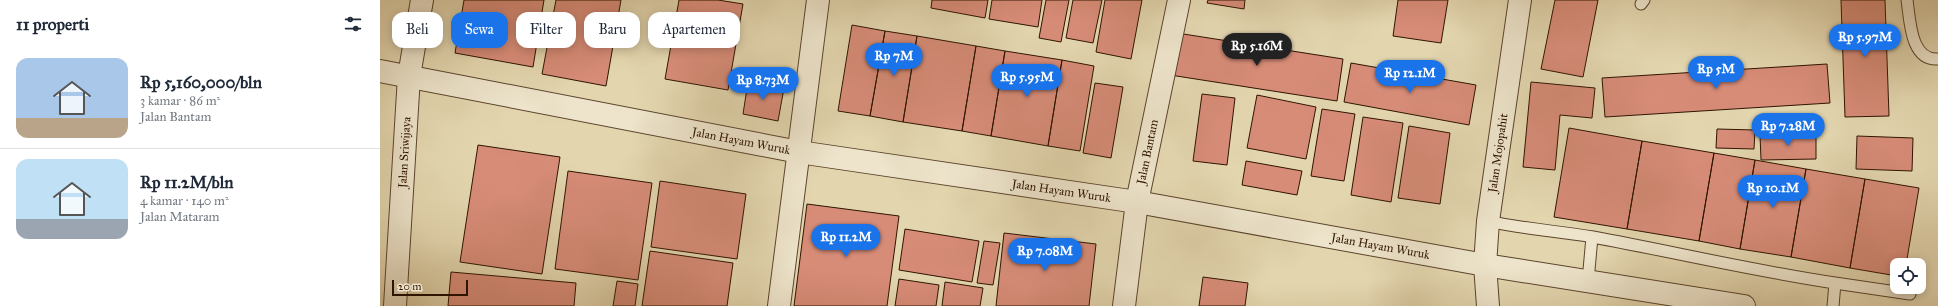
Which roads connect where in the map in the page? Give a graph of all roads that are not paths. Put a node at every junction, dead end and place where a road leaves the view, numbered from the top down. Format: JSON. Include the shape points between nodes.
{"nodes":[{"id":1,"x":422,"y":0,"type":"edge"},
{"id":2,"x":818,"y":0,"type":"edge"},
{"id":3,"x":1179,"y":0,"type":"edge"},
{"id":4,"x":1520,"y":0,"type":"edge"},
{"id":5,"x":1907,"y":0,"type":"edge"},
{"id":6,"x":1938,"y":58,"type":"edge"},
{"id":7,"x":380,"y":71,"type":"edge"},
{"id":8,"x":410,"y":76,"type":"junction"},
{"id":9,"x":799,"y":152,"type":"junction"},
{"id":10,"x":1137,"y":202,"type":"junction"},
{"id":11,"x":1488,"y":221,"type":"junction"},
{"id":12,"x":1592,"y":237,"type":"junction"},
{"id":13,"x":1485,"y":265,"type":"junction"},
{"id":14,"x":1588,"y":281,"type":"junction"},
{"id":15,"x":1835,"y":283,"type":"junction"},
{"id":16,"x":1890,"y":291,"type":"edge"},
{"id":17,"x":395,"y":306,"type":"edge"},
{"id":18,"x":779,"y":306,"type":"edge"},
{"id":19,"x":1124,"y":306,"type":"edge"},
{"id":20,"x":1488,"y":306,"type":"edge"},
{"id":21,"x":1744,"y":306,"type":"edge"},
{"id":22,"x":1833,"y":306,"type":"edge"}],
"edges":[{"from":1,"to":8,"type":"street","name":"Jalan Sriwijaya"},
{"from":2,"to":9,"type":"street"},
{"from":3,"to":10,"type":"street","name":"Jalan Bantam"},
{"from":4,"to":11,"type":"street","name":"Jalan Mojopahit"},
{"from":5,"to":6,"type":"lane","via":[[1917,48],[1924,56]]},
{"from":7,"to":8,"type":"street","name":"Jalan Hayam Wuruk"},
{"from":8,"to":9,"type":"street","name":"Jalan Hayam Wuruk"},
{"from":8,"to":17,"type":"street","name":"Jalan Sriwijaya"},
{"from":9,"to":10,"type":"street","name":"Jalan Hayam Wuruk"},
{"from":9,"to":18,"type":"street"},
{"from":10,"to":13,"type":"street","name":"Jalan Hayam Wuruk"},
{"from":10,"to":19,"type":"street","name":"Jalan Bantam"},
{"from":11,"to":12,"type":"lane"},
{"from":11,"to":13,"type":"street","name":"Jalan Mojopahit"},
{"from":12,"to":14,"type":"lane"},
{"from":12,"to":15,"type":"lane"},
{"from":13,"to":14,"type":"street","name":"Jalan Hayam Wuruk"},
{"from":13,"to":20,"type":"street","name":"Jalan Mojopahit"},
{"from":14,"to":21,"type":"street","name":"Jalan Hayam Wuruk"},
{"from":15,"to":16,"type":"lane"},
{"from":15,"to":22,"type":"lane"}]}
